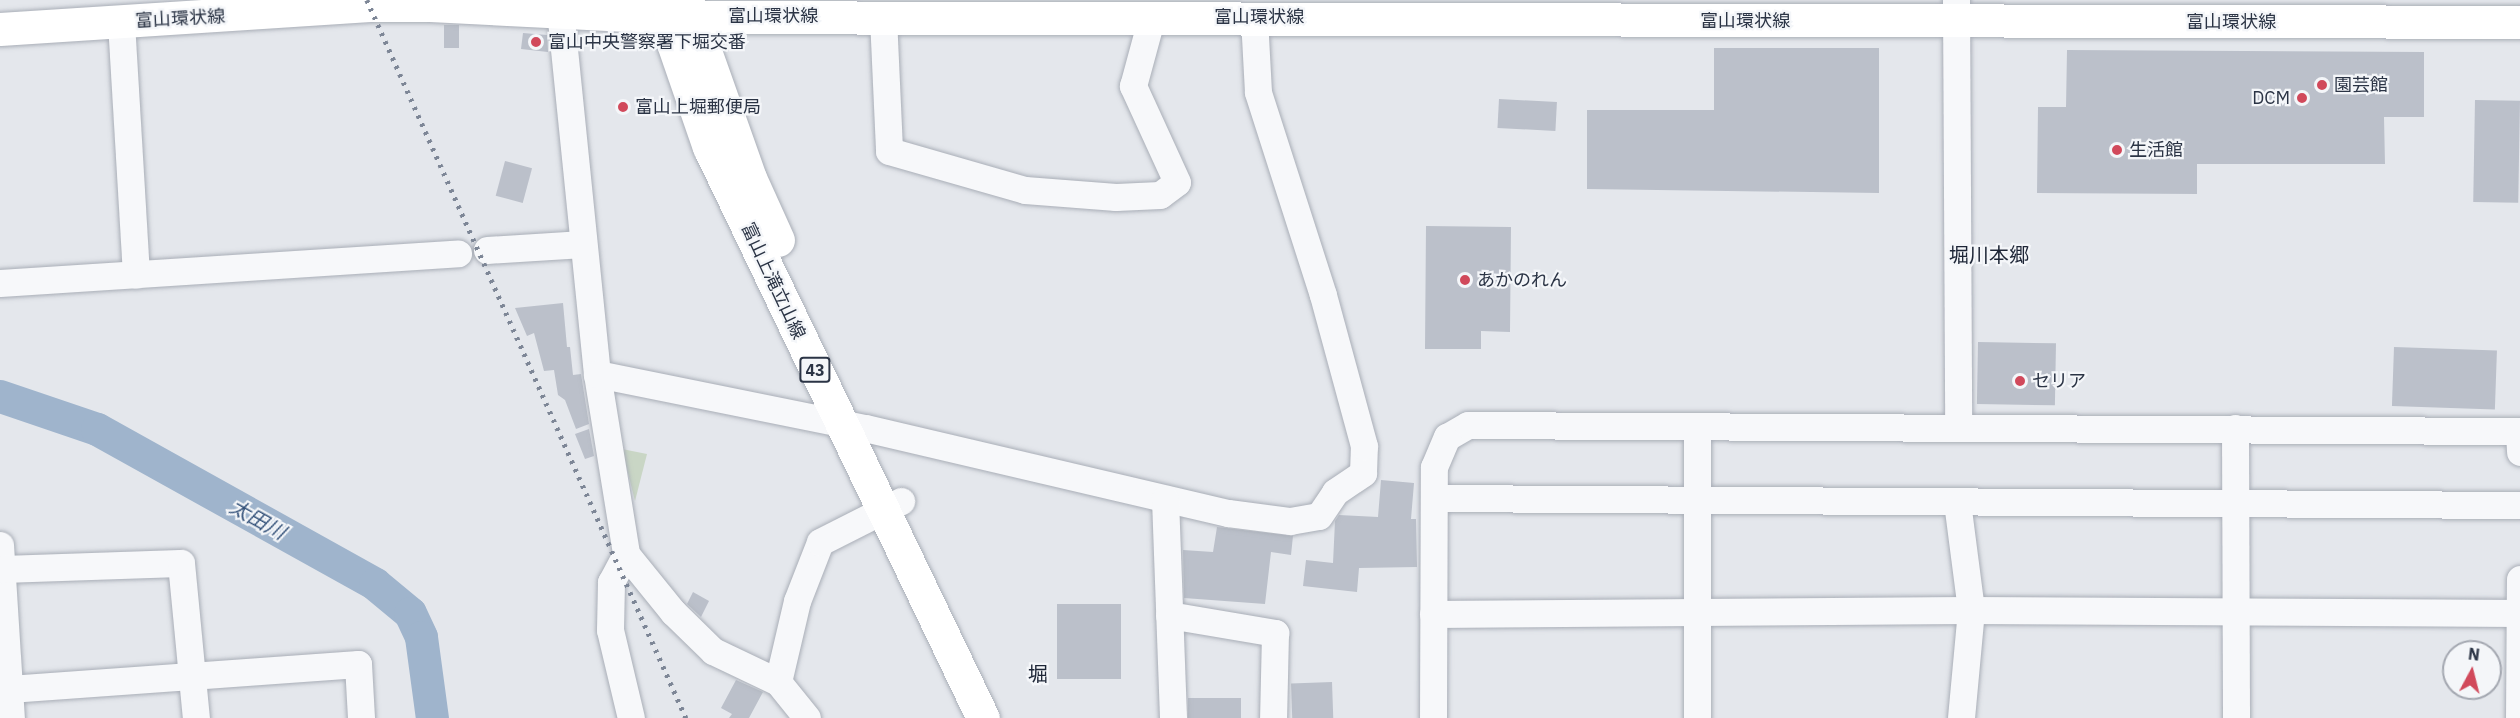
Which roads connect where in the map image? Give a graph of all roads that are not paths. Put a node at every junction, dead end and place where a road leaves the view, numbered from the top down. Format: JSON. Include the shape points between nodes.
{"nodes":[{"id":1,"x":559,"y":7,"type":"edge"},
{"id":2,"x":675,"y":8,"type":"edge"},
{"id":3,"x":1003,"y":9,"type":"edge"},
{"id":4,"x":1476,"y":9,"type":"edge"},
{"id":5,"x":1957,"y":10,"type":"edge"},
{"id":6,"x":2110,"y":11,"type":"edge"},
{"id":7,"x":1152,"y":16,"type":"junction"},
{"id":8,"x":883,"y":17,"type":"junction"},
{"id":9,"x":1254,"y":17,"type":"junction"},
{"id":10,"x":121,"y":22,"type":"junction"},
{"id":11,"x":2520,"y":22,"type":"edge"},
{"id":12,"x":0,"y":29,"type":"edge"},
{"id":13,"x":583,"y":244,"type":"junction"},
{"id":14,"x":487,"y":250,"type":"dead end"},
{"id":15,"x":458,"y":253,"type":"dead end"},
{"id":16,"x":135,"y":275,"type":"junction"},
{"id":17,"x":0,"y":283,"type":"edge"},
{"id":18,"x":597,"y":374,"type":"junction"},
{"id":19,"x":853,"y":426,"type":"junction"},
{"id":20,"x":1697,"y":427,"type":"junction"},
{"id":21,"x":1958,"y":427,"type":"junction"},
{"id":22,"x":2235,"y":428,"type":"junction"},
{"id":23,"x":2520,"y":452,"type":"edge"},
{"id":24,"x":1434,"y":498,"type":"junction"},
{"id":25,"x":1165,"y":499,"type":"junction"},
{"id":26,"x":1698,"y":500,"type":"junction"},
{"id":27,"x":2235,"y":501,"type":"junction"},
{"id":28,"x":1957,"y":502,"type":"junction"},
{"id":29,"x":2520,"y":505,"type":"edge"},
{"id":30,"x":892,"y":506,"type":"junction"},
{"id":31,"x":626,"y":554,"type":"junction"},
{"id":32,"x":1,"y":557,"type":"edge"},
{"id":33,"x":2520,"y":579,"type":"edge"},
{"id":34,"x":1971,"y":610,"type":"junction"},
{"id":35,"x":2235,"y":611,"type":"junction"},
{"id":36,"x":2520,"y":613,"type":"edge"},
{"id":37,"x":1433,"y":614,"type":"junction"},
{"id":38,"x":1698,"y":614,"type":"junction"},
{"id":39,"x":1169,"y":615,"type":"junction"},
{"id":40,"x":192,"y":676,"type":"junction"},
{"id":41,"x":778,"y":682,"type":"junction"},
{"id":42,"x":9,"y":689,"type":"junction"},
{"id":43,"x":11,"y":718,"type":"edge"},
{"id":44,"x":196,"y":718,"type":"edge"},
{"id":45,"x":361,"y":718,"type":"edge"},
{"id":46,"x":631,"y":718,"type":"edge"},
{"id":47,"x":807,"y":718,"type":"edge"},
{"id":48,"x":983,"y":718,"type":"edge"},
{"id":49,"x":1007,"y":718,"type":"edge"},
{"id":50,"x":1173,"y":718,"type":"edge"},
{"id":51,"x":1273,"y":718,"type":"edge"},
{"id":52,"x":1433,"y":718,"type":"edge"},
{"id":53,"x":1697,"y":718,"type":"edge"},
{"id":54,"x":1961,"y":718,"type":"edge"},
{"id":55,"x":2236,"y":718,"type":"edge"},
{"id":56,"x":2519,"y":718,"type":"edge"}],
"edges":[{"from":1,"to":2,"type":"main road","name":"富山環状線"},
{"from":1,"to":10,"type":"main road","name":"富山環状線","via":[[369,5]]},
{"from":1,"to":13,"type":"street"},
{"from":2,"to":8,"type":"main road","name":"富山環状線"},
{"from":2,"to":19,"type":"main road","name":"富山上滝立山線","number":"43"},
{"from":3,"to":7,"type":"main road","name":"富山環状線"},
{"from":3,"to":8,"type":"main road","name":"富山環状線"},
{"from":4,"to":5,"type":"main road","name":"富山環状線"},
{"from":4,"to":9,"type":"main road","name":"富山環状線"},
{"from":5,"to":6,"type":"main road","name":"富山環状線"},
{"from":5,"to":21,"type":"street","via":[[1954,214]]},
{"from":6,"to":11,"type":"main road","name":"富山環状線"},
{"from":7,"to":8,"type":"street","via":[[1133,86],[1177,182],[1160,195],[1116,197],[1025,190],[889,151]]},
{"from":7,"to":9,"type":"main road","name":"富山環状線"},
{"from":9,"to":25,"type":"street","via":[[1258,92],[1323,295],[1364,446],[1363,473],[1335,492],[1318,516],[1290,521]]},
{"from":10,"to":12,"type":"main road","name":"富山環状線"},
{"from":10,"to":16,"type":"street"},
{"from":13,"to":14,"type":"street"},
{"from":13,"to":18,"type":"street"},
{"from":15,"to":16,"type":"street"},
{"from":16,"to":17,"type":"street"},
{"from":18,"to":19,"type":"street"},
{"from":18,"to":31,"type":"street"},
{"from":19,"to":25,"type":"street"},
{"from":19,"to":30,"type":"main road","name":"富山上滝立山線","number":"43"},
{"from":20,"to":21,"type":"street"},
{"from":20,"to":24,"type":"street","via":[[1467,425],[1447,437],[1434,467]]},
{"from":20,"to":26,"type":"street"},
{"from":21,"to":22,"type":"street"},
{"from":22,"to":23,"type":"street","via":[[2519,431]]},
{"from":22,"to":27,"type":"street"},
{"from":24,"to":26,"type":"street"},
{"from":24,"to":37,"type":"street"},
{"from":25,"to":39,"type":"street"},
{"from":26,"to":28,"type":"street"},
{"from":26,"to":38,"type":"street"},
{"from":27,"to":28,"type":"street"},
{"from":27,"to":29,"type":"street"},
{"from":27,"to":35,"type":"street"},
{"from":28,"to":34,"type":"street"},
{"from":30,"to":41,"type":"street","via":[[820,542],[797,601]]},
{"from":30,"to":48,"type":"main road","name":"富山上滝立山線","number":"43"},
{"from":30,"to":49,"type":"main road","name":"富山上滝立山線","number":"43"},
{"from":31,"to":41,"type":"street","via":[[673,612],[713,651]]},
{"from":31,"to":46,"type":"street","via":[[611,582],[608,603],[610,630]]},
{"from":32,"to":40,"type":"street","via":[[181,564]]},
{"from":32,"to":42,"type":"street"},
{"from":33,"to":36,"type":"street"},
{"from":34,"to":35,"type":"street"},
{"from":34,"to":38,"type":"street"},
{"from":34,"to":54,"type":"street"},
{"from":35,"to":36,"type":"street"},
{"from":35,"to":55,"type":"street"},
{"from":36,"to":56,"type":"street"},
{"from":37,"to":38,"type":"street"},
{"from":37,"to":52,"type":"street"},
{"from":38,"to":53,"type":"street"},
{"from":39,"to":50,"type":"street"},
{"from":39,"to":51,"type":"street","via":[[1275,633]]},
{"from":40,"to":42,"type":"street"},
{"from":40,"to":44,"type":"street"},
{"from":40,"to":45,"type":"street","via":[[358,664]]},
{"from":41,"to":47,"type":"street"},
{"from":42,"to":43,"type":"street"}]}
